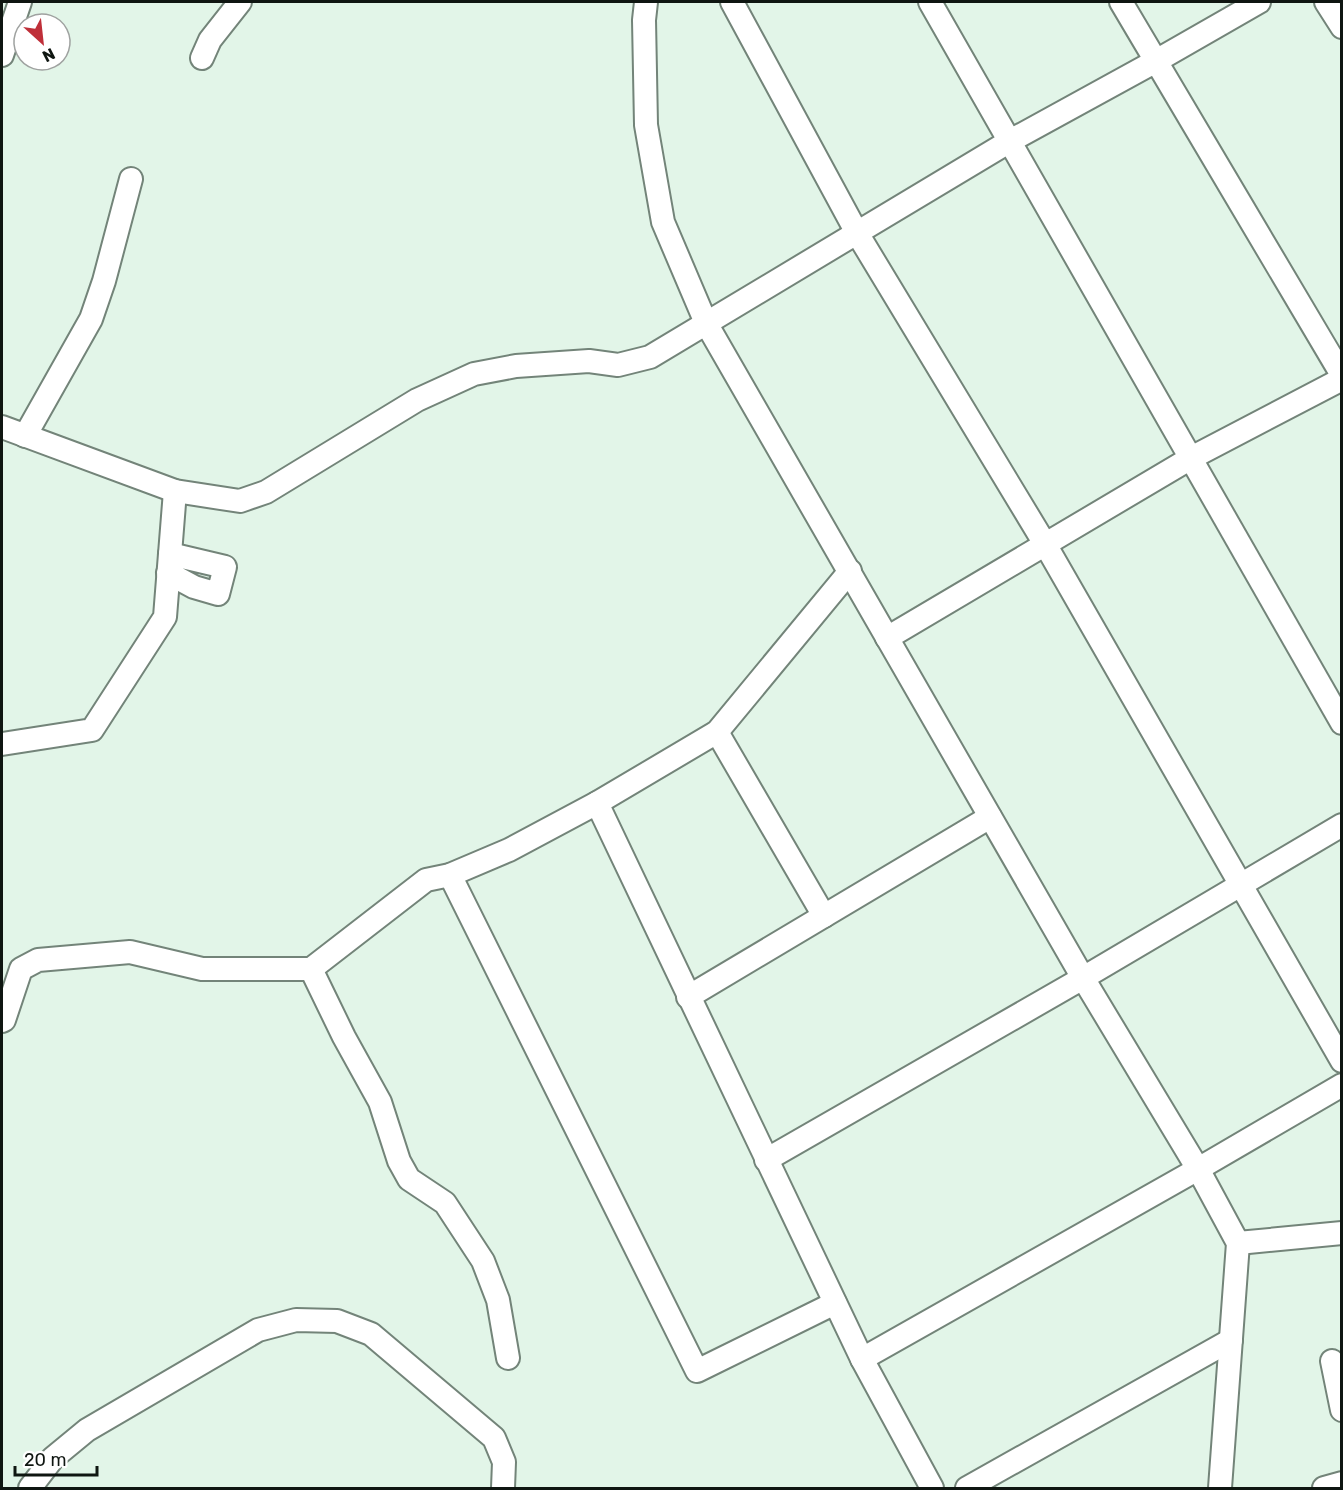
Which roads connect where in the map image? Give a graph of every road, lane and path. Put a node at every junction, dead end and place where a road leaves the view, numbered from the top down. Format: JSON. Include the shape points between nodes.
{"nodes":[{"id":1,"x":20,"y":2,"type":"edge"},
{"id":2,"x":240,"y":2,"type":"edge"},
{"id":3,"x":646,"y":2,"type":"edge"},
{"id":4,"x":732,"y":2,"type":"edge"},
{"id":5,"x":930,"y":2,"type":"edge"},
{"id":6,"x":1121,"y":2,"type":"edge"},
{"id":7,"x":1259,"y":2,"type":"edge"},
{"id":8,"x":1326,"y":2,"type":"edge"},
{"id":9,"x":1341,"y":27,"type":"edge"},
{"id":10,"x":2,"y":55,"type":"edge"},
{"id":11,"x":202,"y":58,"type":"dead end"},
{"id":12,"x":1156,"y":61,"type":"junction"},
{"id":13,"x":1010,"y":141,"type":"junction"},
{"id":14,"x":131,"y":179,"type":"dead end"},
{"id":15,"x":857,"y":233,"type":"junction"},
{"id":16,"x":706,"y":323,"type":"junction"},
{"id":17,"x":1341,"y":377,"type":"edge"},
{"id":18,"x":2,"y":427,"type":"edge"},
{"id":19,"x":25,"y":436,"type":"junction"},
{"id":20,"x":1191,"y":458,"type":"junction"},
{"id":21,"x":175,"y":491,"type":"junction"},
{"id":22,"x":1045,"y":544,"type":"junction"},
{"id":23,"x":850,"y":571,"type":"junction"},
{"id":24,"x":887,"y":638,"type":"junction"},
{"id":25,"x":1341,"y":723,"type":"edge"},
{"id":26,"x":717,"y":732,"type":"junction"},
{"id":27,"x":2,"y":744,"type":"edge"},
{"id":28,"x":597,"y":803,"type":"junction"},
{"id":29,"x":990,"y":817,"type":"junction"},
{"id":30,"x":1341,"y":825,"type":"edge"},
{"id":31,"x":450,"y":874,"type":"junction"},
{"id":32,"x":1240,"y":885,"type":"junction"},
{"id":33,"x":824,"y":916,"type":"junction"},
{"id":34,"x":311,"y":969,"type":"junction"},
{"id":35,"x":1083,"y":978,"type":"junction"},
{"id":36,"x":688,"y":997,"type":"junction"},
{"id":37,"x":2,"y":1021,"type":"edge"},
{"id":38,"x":1341,"y":1061,"type":"edge"},
{"id":39,"x":1341,"y":1085,"type":"edge"},
{"id":40,"x":766,"y":1160,"type":"junction"},
{"id":41,"x":1198,"y":1169,"type":"junction"},
{"id":42,"x":1341,"y":1233,"type":"edge"},
{"id":43,"x":1238,"y":1242,"type":"junction"},
{"id":44,"x":835,"y":1303,"type":"junction"},
{"id":45,"x":1231,"y":1340,"type":"junction"},
{"id":46,"x":508,"y":1358,"type":"dead end"},
{"id":47,"x":862,"y":1359,"type":"junction"},
{"id":48,"x":1332,"y":1361,"type":"dead end"},
{"id":49,"x":1341,"y":1410,"type":"edge"},
{"id":50,"x":1341,"y":1483,"type":"edge"},
{"id":51,"x":30,"y":1488,"type":"edge"},
{"id":52,"x":503,"y":1488,"type":"edge"},
{"id":53,"x":932,"y":1488,"type":"edge"},
{"id":54,"x":968,"y":1488,"type":"edge"},
{"id":55,"x":1220,"y":1488,"type":"edge"},
{"id":56,"x":1324,"y":1488,"type":"edge"}],
"edges":[{"from":1,"to":10,"type":"street"},
{"from":2,"to":11,"type":"street","via":[[210,40]]},
{"from":3,"to":16,"type":"street","via":[[646,124],[663,222]]},
{"from":4,"to":15,"type":"street"},
{"from":5,"to":13,"type":"street"},
{"from":6,"to":12,"type":"street"},
{"from":7,"to":12,"type":"street"},
{"from":8,"to":9,"type":"street"},
{"from":12,"to":13,"type":"street"},
{"from":12,"to":17,"type":"street"},
{"from":13,"to":15,"type":"street"},
{"from":13,"to":20,"type":"street"},
{"from":14,"to":19,"type":"street","via":[[91,319]]},
{"from":15,"to":16,"type":"street"},
{"from":15,"to":22,"type":"street"},
{"from":16,"to":21,"type":"street","via":[[650,357],[618,365],[589,361],[516,366],[474,374],[417,400],[266,492],[240,501]]},
{"from":16,"to":23,"type":"street"},
{"from":17,"to":20,"type":"street"},
{"from":18,"to":19,"type":"street"},
{"from":19,"to":21,"type":"street"},
{"from":20,"to":22,"type":"street"},
{"from":20,"to":25,"type":"street"},
{"from":21,"to":27,"type":"street","via":[[165,617],[92,730]]},
{"from":22,"to":24,"type":"street"},
{"from":22,"to":32,"type":"street"},
{"from":23,"to":24,"type":"street"},
{"from":23,"to":26,"type":"street"},
{"from":24,"to":29,"type":"street"},
{"from":26,"to":28,"type":"street"},
{"from":26,"to":33,"type":"street"},
{"from":28,"to":31,"type":"street","via":[[509,850]]},
{"from":28,"to":36,"type":"street"},
{"from":29,"to":33,"type":"street"},
{"from":29,"to":35,"type":"street"},
{"from":30,"to":32,"type":"street"},
{"from":31,"to":34,"type":"street","via":[[426,880]]},
{"from":31,"to":44,"type":"street","via":[[697,1371]]},
{"from":32,"to":35,"type":"street"},
{"from":32,"to":38,"type":"street"},
{"from":33,"to":36,"type":"street"},
{"from":34,"to":37,"type":"street","via":[[202,969],[130,952],[38,960],[21,969]]},
{"from":34,"to":46,"type":"street","via":[[380,1102],[399,1161],[410,1179],[445,1203],[483,1261],[498,1300]]},
{"from":35,"to":40,"type":"street"},
{"from":35,"to":41,"type":"street"},
{"from":36,"to":40,"type":"street"},
{"from":39,"to":41,"type":"street"},
{"from":40,"to":44,"type":"street"},
{"from":41,"to":43,"type":"street"},
{"from":41,"to":47,"type":"street"},
{"from":42,"to":43,"type":"street"},
{"from":43,"to":45,"type":"street"},
{"from":44,"to":47,"type":"street"},
{"from":45,"to":54,"type":"street"},
{"from":45,"to":55,"type":"street"},
{"from":47,"to":53,"type":"street"},
{"from":48,"to":49,"type":"street"},
{"from":50,"to":56,"type":"street"},
{"from":51,"to":52,"type":"street","via":[[53,1458],[87,1430],[258,1330],[296,1320],[337,1321],[371,1334],[494,1438],[504,1462]]}]}
